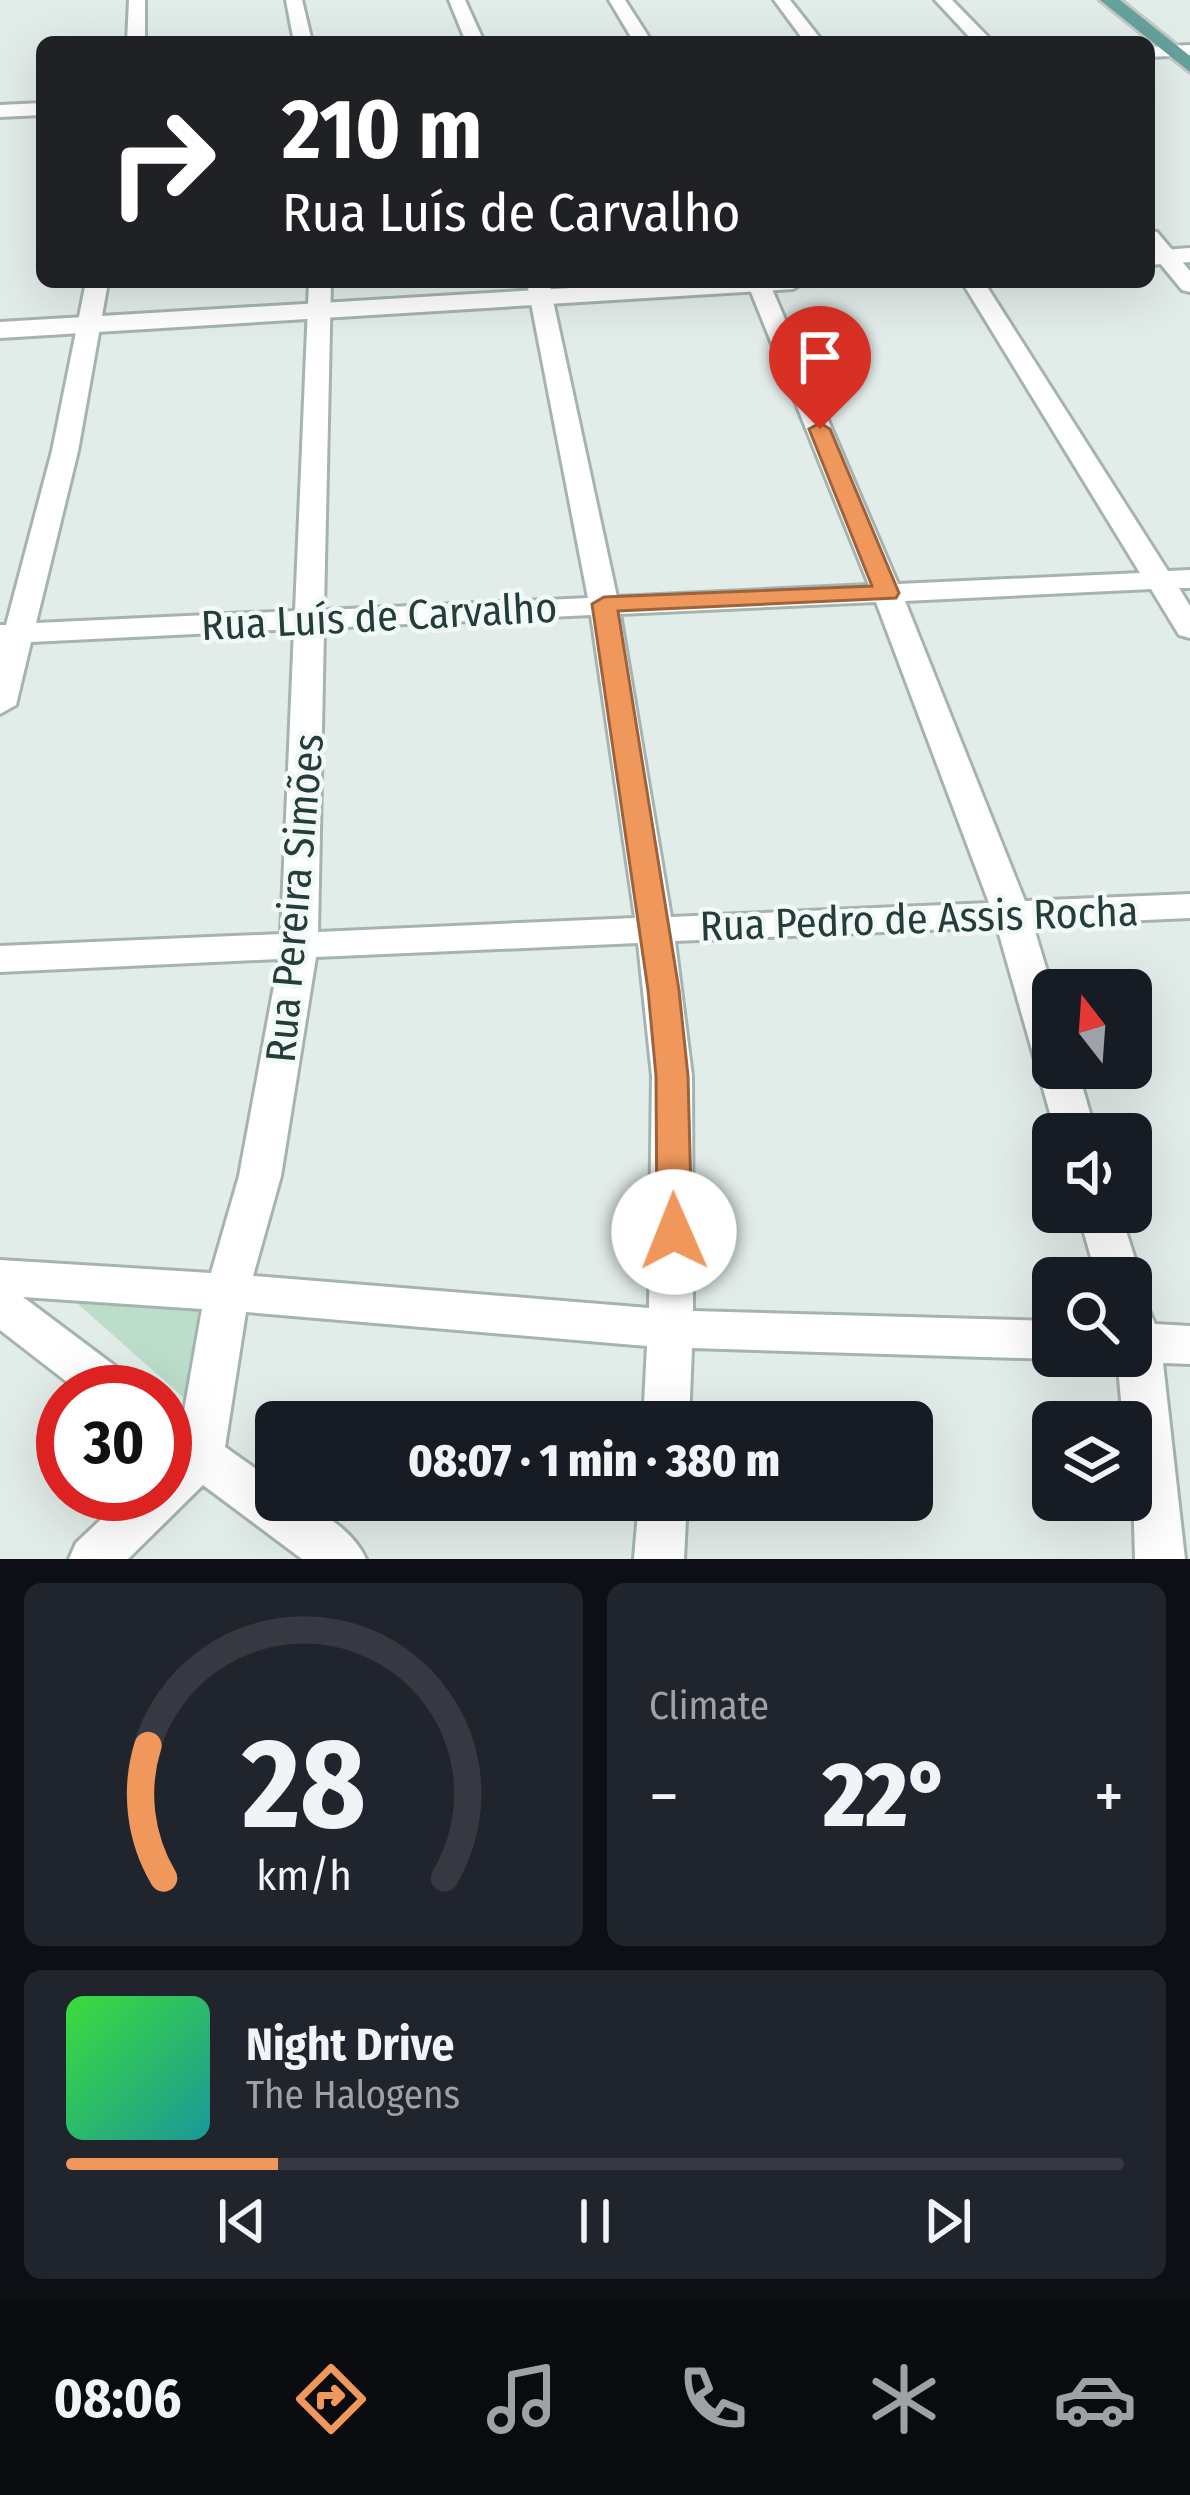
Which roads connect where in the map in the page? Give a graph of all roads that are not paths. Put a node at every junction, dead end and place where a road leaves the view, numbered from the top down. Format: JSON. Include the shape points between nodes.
{"nodes":[{"id":1,"x":137,"y":0,"type":"edge"},
{"id":2,"x":294,"y":0,"type":"edge"},
{"id":3,"x":457,"y":0,"type":"edge"},
{"id":4,"x":617,"y":0,"type":"edge"},
{"id":5,"x":782,"y":0,"type":"edge"},
{"id":6,"x":943,"y":0,"type":"edge"},
{"id":7,"x":1109,"y":0,"type":"edge"},
{"id":8,"x":136,"y":36,"type":"edge"},
{"id":9,"x":302,"y":36,"type":"edge"},
{"id":10,"x":472,"y":36,"type":"edge"},
{"id":11,"x":639,"y":36,"type":"edge"},
{"id":12,"x":809,"y":36,"type":"edge"},
{"id":13,"x":978,"y":36,"type":"edge"},
{"id":14,"x":1182,"y":51,"type":"edge"},
{"id":15,"x":1190,"y":66,"type":"edge"},
{"id":16,"x":36,"y":109,"type":"edge"},
{"id":17,"x":0,"y":111,"type":"edge"},
{"id":18,"x":1163,"y":252,"type":"edge"},
{"id":19,"x":1190,"y":286,"type":"edge"},
{"id":20,"x":96,"y":288,"type":"edge"},
{"id":21,"x":603,"y":288,"type":"edge"},
{"id":22,"x":761,"y":288,"type":"edge"},
{"id":23,"x":978,"y":288,"type":"edge"},
{"id":24,"x":540,"y":290,"type":"edge"},
{"id":25,"x":320,"y":296,"type":"edge"},
{"id":26,"x":88,"y":324,"type":"junction"},
{"id":27,"x":0,"y":330,"type":"edge"},
{"id":28,"x":1176,"y":579,"type":"edge"},
{"id":29,"x":887,"y":593,"type":"junction"},
{"id":30,"x":604,"y":604,"type":"junction"},
{"id":31,"x":313,"y":620,"type":"junction"},
{"id":32,"x":1190,"y":629,"type":"edge"},
{"id":33,"x":9,"y":634,"type":"edge"},
{"id":34,"x":0,"y":705,"type":"edge"},
{"id":35,"x":1190,"y":906,"type":"edge"},
{"id":36,"x":1012,"y":915,"type":"junction"},
{"id":37,"x":651,"y":929,"type":"junction"},
{"id":38,"x":299,"y":949,"type":"junction"},
{"id":39,"x":0,"y":959,"type":"edge"},
{"id":40,"x":1032,"y":983,"type":"edge"},
{"id":41,"x":0,"y":1278,"type":"edge"},
{"id":42,"x":226,"y":1292,"type":"junction"},
{"id":43,"x":0,"y":1305,"type":"edge"},
{"id":44,"x":670,"y":1329,"type":"junction"},
{"id":45,"x":1152,"y":1338,"type":"edge"},
{"id":46,"x":1032,"y":1339,"type":"edge"},
{"id":47,"x":1190,"y":1345,"type":"edge"},
{"id":48,"x":79,"y":1365,"type":"edge"},
{"id":49,"x":1138,"y":1377,"type":"edge"},
{"id":50,"x":667,"y":1401,"type":"edge"},
{"id":51,"x":192,"y":1411,"type":"edge"},
{"id":52,"x":192,"y":1450,"type":"edge"},
{"id":53,"x":133,"y":1521,"type":"edge"},
{"id":54,"x":662,"y":1521,"type":"edge"},
{"id":55,"x":94,"y":1559,"type":"edge"},
{"id":56,"x":341,"y":1559,"type":"edge"},
{"id":57,"x":659,"y":1559,"type":"edge"},
{"id":58,"x":1160,"y":1559,"type":"edge"}],
"edges":[{"from":1,"to":8,"type":"street"},
{"from":2,"to":9,"type":"street"},
{"from":3,"to":10,"type":"street"},
{"from":4,"to":11,"type":"street"},
{"from":5,"to":12,"type":"street"},
{"from":6,"to":13,"type":"street"},
{"from":7,"to":14,"type":"main road"},
{"from":14,"to":15,"type":"main road"},
{"from":16,"to":17,"type":"street"},
{"from":18,"to":19,"type":"street"},
{"from":20,"to":26,"type":"street"},
{"from":21,"to":24,"type":"street"},
{"from":22,"to":29,"type":"street"},
{"from":23,"to":28,"type":"street"},
{"from":24,"to":25,"type":"street"},
{"from":24,"to":30,"type":"street"},
{"from":25,"to":26,"type":"street"},
{"from":25,"to":31,"type":"street","name":"Rua Pereira Simões"},
{"from":26,"to":27,"type":"street"},
{"from":26,"to":33,"type":"street","via":[[65,451]]},
{"from":28,"to":29,"type":"street","name":"Rua Luís de Carvalho"},
{"from":28,"to":32,"type":"street"},
{"from":29,"to":30,"type":"street","name":"Rua Luís de Carvalho"},
{"from":29,"to":36,"type":"street"},
{"from":30,"to":31,"type":"street","name":"Rua Luís de Carvalho"},
{"from":30,"to":37,"type":"street"},
{"from":31,"to":33,"type":"street","name":"Rua Luís de Carvalho"},
{"from":31,"to":38,"type":"street","name":"Rua Pereira Simões"},
{"from":33,"to":34,"type":"street"},
{"from":35,"to":36,"type":"street","name":"Rua Pedro de Assis Rocha"},
{"from":36,"to":37,"type":"street","name":"Rua Pedro de Assis Rocha"},
{"from":36,"to":40,"type":"street"},
{"from":37,"to":38,"type":"street","name":"Rua Pedro de Assis Rocha"},
{"from":37,"to":44,"type":"street","via":[[672,1076]]},
{"from":38,"to":39,"type":"street","name":"Rua Pedro de Assis Rocha"},
{"from":38,"to":42,"type":"street","name":"Rua Pereira Simões","via":[[260,1175]]},
{"from":41,"to":42,"type":"street"},
{"from":42,"to":44,"type":"street"},
{"from":42,"to":51,"type":"street","name":"Rua Pereira Simões"},
{"from":43,"to":48,"type":"street"},
{"from":44,"to":46,"type":"street"},
{"from":44,"to":50,"type":"street"},
{"from":45,"to":47,"type":"street"},
{"from":49,"to":58,"type":"street"},
{"from":52,"to":56,"type":"street"},
{"from":53,"to":55,"type":"street"},
{"from":54,"to":57,"type":"street"}]}
